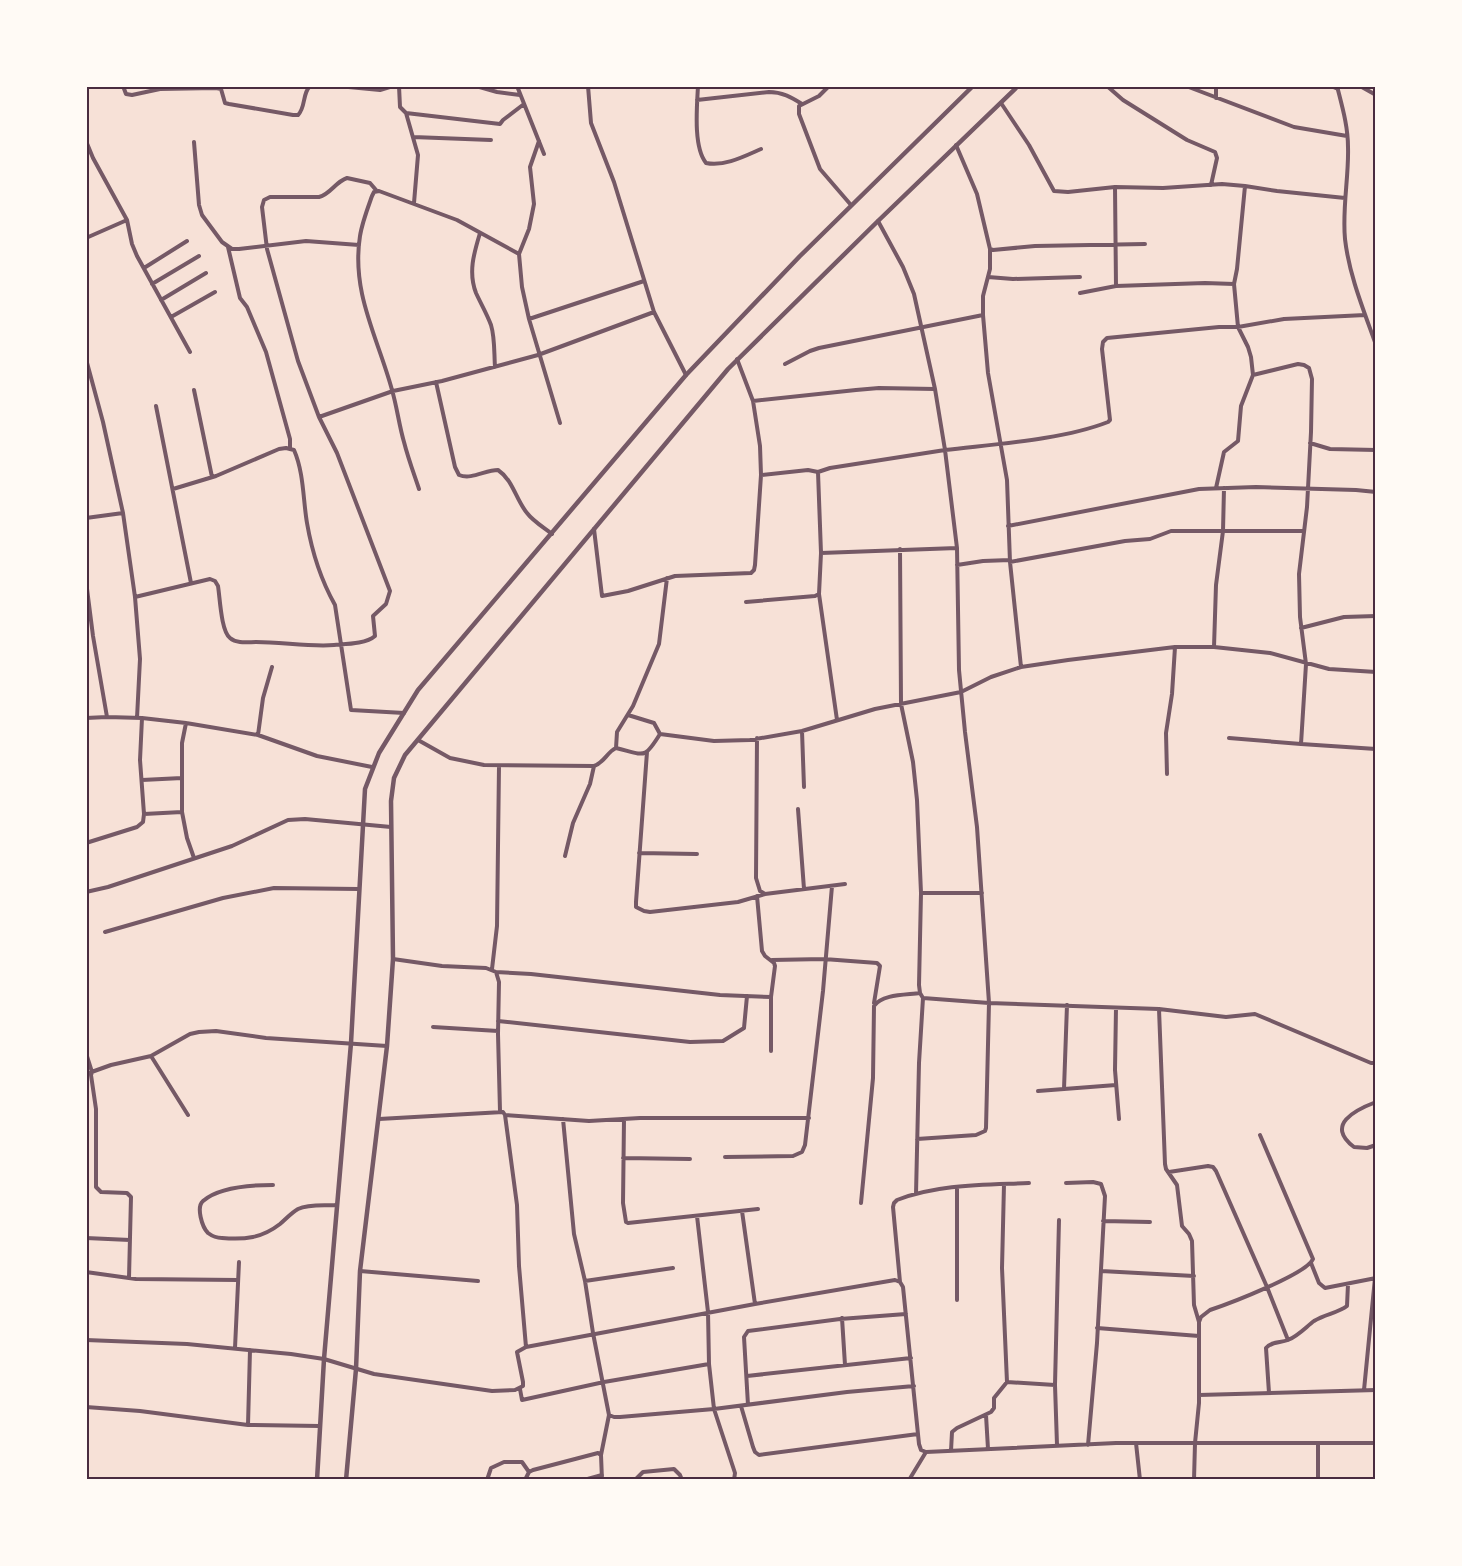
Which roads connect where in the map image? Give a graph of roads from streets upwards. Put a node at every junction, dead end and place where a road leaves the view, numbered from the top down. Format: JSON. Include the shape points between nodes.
{"nodes":[{"id":1,"x":123,"y":86,"type":"edge"},
{"id":2,"x":310,"y":86,"type":"edge"},
{"id":3,"x":338,"y":86,"type":"edge"},
{"id":4,"x":393,"y":86,"type":"edge"},
{"id":5,"x":399,"y":86,"type":"edge"},
{"id":6,"x":476,"y":86,"type":"edge"},
{"id":7,"x":517,"y":86,"type":"edge"},
{"id":8,"x":588,"y":86,"type":"edge"},
{"id":9,"x":698,"y":86,"type":"edge"},
{"id":10,"x":828,"y":86,"type":"edge"},
{"id":11,"x":973,"y":86,"type":"edge"},
{"id":12,"x":1018,"y":86,"type":"edge"},
{"id":13,"x":1106,"y":86,"type":"edge"},
{"id":14,"x":1186,"y":86,"type":"edge"},
{"id":15,"x":1216,"y":86,"type":"edge"},
{"id":16,"x":1331,"y":86,"type":"edge"},
{"id":17,"x":1360,"y":86,"type":"edge"},
{"id":18,"x":1338,"y":88,"type":"edge"},
{"id":19,"x":520,"y":94,"type":"junction"},
{"id":20,"x":1376,"y":94,"type":"edge"},
{"id":21,"x":1216,"y":98,"type":"junction"},
{"id":22,"x":697,"y":100,"type":"junction"},
{"id":23,"x":1001,"y":103,"type":"junction"},
{"id":24,"x":524,"y":104,"type":"junction"},
{"id":25,"x":802,"y":104,"type":"junction"},
{"id":26,"x":406,"y":113,"type":"junction"},
{"id":27,"x":1347,"y":136,"type":"junction"},
{"id":28,"x":413,"y":137,"type":"junction"},
{"id":29,"x":491,"y":140,"type":"dead end"},
{"id":30,"x":86,"y":141,"type":"edge"},
{"id":31,"x":539,"y":141,"type":"junction"},
{"id":32,"x":194,"y":142,"type":"dead end"},
{"id":33,"x":956,"y":145,"type":"junction"},
{"id":34,"x":761,"y":149,"type":"dead end"},
{"id":35,"x":544,"y":154,"type":"dead end"},
{"id":36,"x":1211,"y":185,"type":"junction"},
{"id":37,"x":1245,"y":186,"type":"junction"},
{"id":38,"x":1115,"y":187,"type":"junction"},
{"id":39,"x":376,"y":190,"type":"junction"},
{"id":40,"x":1345,"y":198,"type":"junction"},
{"id":41,"x":414,"y":204,"type":"junction"},
{"id":42,"x":852,"y":206,"type":"junction"},
{"id":43,"x":127,"y":220,"type":"junction"},
{"id":44,"x":878,"y":221,"type":"junction"},
{"id":45,"x":480,"y":232,"type":"junction"},
{"id":46,"x":86,"y":238,"type":"edge"},
{"id":47,"x":187,"y":241,"type":"dead end"},
{"id":48,"x":1116,"y":244,"type":"junction"},
{"id":49,"x":1146,"y":244,"type":"dead end"},
{"id":50,"x":266,"y":245,"type":"junction"},
{"id":51,"x":359,"y":246,"type":"junction"},
{"id":52,"x":228,"y":247,"type":"junction"},
{"id":53,"x":990,"y":249,"type":"junction"},
{"id":54,"x":519,"y":254,"type":"junction"},
{"id":55,"x":199,"y":256,"type":"dead end"},
{"id":56,"x":144,"y":268,"type":"junction"},
{"id":57,"x":206,"y":273,"type":"dead end"},
{"id":58,"x":988,"y":277,"type":"junction"},
{"id":59,"x":1080,"y":277,"type":"dead end"},
{"id":60,"x":644,"y":281,"type":"junction"},
{"id":61,"x":152,"y":284,"type":"junction"},
{"id":62,"x":1234,"y":284,"type":"junction"},
{"id":63,"x":1116,"y":286,"type":"junction"},
{"id":64,"x":215,"y":292,"type":"dead end"},
{"id":65,"x":1080,"y":293,"type":"dead end"},
{"id":66,"x":161,"y":300,"type":"junction"},
{"id":67,"x":654,"y":312,"type":"junction"},
{"id":68,"x":1365,"y":315,"type":"junction"},
{"id":69,"x":982,"y":316,"type":"junction"},
{"id":70,"x":170,"y":317,"type":"junction"},
{"id":71,"x":529,"y":319,"type":"junction"},
{"id":72,"x":1238,"y":326,"type":"junction"},
{"id":73,"x":922,"y":327,"type":"junction"},
{"id":74,"x":1376,"y":346,"type":"edge"},
{"id":75,"x":190,"y":352,"type":"dead end"},
{"id":76,"x":538,"y":355,"type":"junction"},
{"id":77,"x":86,"y":359,"type":"edge"},
{"id":78,"x":738,"y":359,"type":"junction"},
{"id":79,"x":785,"y":364,"type":"dead end"},
{"id":80,"x":495,"y":367,"type":"junction"},
{"id":81,"x":686,"y":375,"type":"junction"},
{"id":82,"x":1253,"y":375,"type":"junction"},
{"id":83,"x":436,"y":382,"type":"junction"},
{"id":84,"x":936,"y":389,"type":"junction"},
{"id":85,"x":194,"y":390,"type":"dead end"},
{"id":86,"x":393,"y":392,"type":"junction"},
{"id":87,"x":753,"y":401,"type":"junction"},
{"id":88,"x":156,"y":406,"type":"dead end"},
{"id":89,"x":319,"y":417,"type":"junction"},
{"id":90,"x":560,"y":423,"type":"dead end"},
{"id":91,"x":1001,"y":443,"type":"junction"},
{"id":92,"x":1310,"y":443,"type":"junction"},
{"id":93,"x":290,"y":449,"type":"junction"},
{"id":94,"x":944,"y":450,"type":"junction"},
{"id":95,"x":1376,"y":450,"type":"edge"},
{"id":96,"x":818,"y":472,"type":"junction"},
{"id":97,"x":761,"y":475,"type":"junction"},
{"id":98,"x":212,"y":477,"type":"junction"},
{"id":99,"x":1216,"y":488,"type":"junction"},
{"id":100,"x":1224,"y":488,"type":"junction"},
{"id":101,"x":173,"y":489,"type":"junction"},
{"id":102,"x":419,"y":489,"type":"dead end"},
{"id":103,"x":1307,"y":490,"type":"junction"},
{"id":104,"x":1376,"y":492,"type":"edge"},
{"id":105,"x":124,"y":513,"type":"junction"},
{"id":106,"x":86,"y":518,"type":"edge"},
{"id":107,"x":1008,"y":526,"type":"junction"},
{"id":108,"x":594,"y":529,"type":"junction"},
{"id":109,"x":1304,"y":530,"type":"junction"},
{"id":110,"x":1223,"y":531,"type":"junction"},
{"id":111,"x":552,"y":534,"type":"junction"},
{"id":112,"x":957,"y":548,"type":"junction"},
{"id":113,"x":900,"y":549,"type":"junction"},
{"id":114,"x":822,"y":554,"type":"junction"},
{"id":115,"x":1010,"y":561,"type":"junction"},
{"id":116,"x":957,"y":565,"type":"junction"},
{"id":117,"x":667,"y":578,"type":"junction"},
{"id":118,"x":86,"y":582,"type":"edge"},
{"id":119,"x":191,"y":583,"type":"junction"},
{"id":120,"x":819,"y":594,"type":"junction"},
{"id":121,"x":135,"y":596,"type":"junction"},
{"id":122,"x":746,"y":602,"type":"dead end"},
{"id":123,"x":1376,"y":616,"type":"edge"},
{"id":124,"x":88,"y":620,"type":"edge"},
{"id":125,"x":1301,"y":628,"type":"junction"},
{"id":126,"x":341,"y":644,"type":"junction"},
{"id":127,"x":1175,"y":647,"type":"junction"},
{"id":128,"x":1214,"y":647,"type":"junction"},
{"id":129,"x":1306,"y":664,"type":"junction"},
{"id":130,"x":272,"y":667,"type":"dead end"},
{"id":131,"x":1021,"y":667,"type":"junction"},
{"id":132,"x":1376,"y":672,"type":"edge"},
{"id":133,"x":961,"y":692,"type":"junction"},
{"id":134,"x":900,"y":704,"type":"junction"},
{"id":135,"x":404,"y":713,"type":"junction"},
{"id":136,"x":628,"y":715,"type":"junction"},
{"id":137,"x":107,"y":717,"type":"junction"},
{"id":138,"x":86,"y":718,"type":"edge"},
{"id":139,"x":137,"y":718,"type":"junction"},
{"id":140,"x":142,"y":718,"type":"junction"},
{"id":141,"x":837,"y":720,"type":"junction"},
{"id":142,"x":186,"y":723,"type":"junction"},
{"id":143,"x":802,"y":730,"type":"junction"},
{"id":144,"x":660,"y":734,"type":"junction"},
{"id":145,"x":258,"y":735,"type":"junction"},
{"id":146,"x":757,"y":738,"type":"junction"},
{"id":147,"x":1229,"y":738,"type":"dead end"},
{"id":148,"x":418,"y":740,"type":"junction"},
{"id":149,"x":1301,"y":744,"type":"junction"},
{"id":150,"x":616,"y":748,"type":"junction"},
{"id":151,"x":1376,"y":749,"type":"edge"},
{"id":152,"x":647,"y":752,"type":"junction"},
{"id":153,"x":499,"y":766,"type":"junction"},
{"id":154,"x":594,"y":766,"type":"junction"},
{"id":155,"x":372,"y":767,"type":"junction"},
{"id":156,"x":1167,"y":774,"type":"dead end"},
{"id":157,"x":182,"y":778,"type":"junction"},
{"id":158,"x":142,"y":780,"type":"junction"},
{"id":159,"x":804,"y":787,"type":"dead end"},
{"id":160,"x":798,"y":808,"type":"dead end"},
{"id":161,"x":182,"y":812,"type":"junction"},
{"id":162,"x":144,"y":814,"type":"junction"},
{"id":163,"x":364,"y":826,"type":"junction"},
{"id":164,"x":391,"y":827,"type":"junction"},
{"id":165,"x":86,"y":843,"type":"edge"},
{"id":166,"x":639,"y":853,"type":"junction"},
{"id":167,"x":697,"y":854,"type":"dead end"},
{"id":168,"x":565,"y":856,"type":"dead end"},
{"id":169,"x":194,"y":858,"type":"junction"},
{"id":170,"x":845,"y":884,"type":"dead end"},
{"id":171,"x":832,"y":886,"type":"junction"},
{"id":172,"x":360,"y":889,"type":"junction"},
{"id":173,"x":804,"y":889,"type":"junction"},
{"id":174,"x":86,"y":892,"type":"edge"},
{"id":175,"x":921,"y":893,"type":"junction"},
{"id":176,"x":982,"y":893,"type":"junction"},
{"id":177,"x":765,"y":894,"type":"junction"},
{"id":178,"x":756,"y":896,"type":"junction"},
{"id":179,"x":105,"y":932,"type":"dead end"},
{"id":180,"x":393,"y":959,"type":"junction"},
{"id":181,"x":826,"y":959,"type":"junction"},
{"id":182,"x":772,"y":960,"type":"junction"},
{"id":183,"x":494,"y":971,"type":"junction"},
{"id":184,"x":920,"y":993,"type":"junction"},
{"id":185,"x":747,"y":996,"type":"junction"},
{"id":186,"x":771,"y":997,"type":"junction"},
{"id":187,"x":923,"y":998,"type":"junction"},
{"id":188,"x":989,"y":1003,"type":"junction"},
{"id":189,"x":1066,"y":1005,"type":"junction"},
{"id":190,"x":874,"y":1006,"type":"junction"},
{"id":191,"x":1116,"y":1008,"type":"junction"},
{"id":192,"x":1159,"y":1010,"type":"junction"},
{"id":193,"x":498,"y":1021,"type":"junction"},
{"id":194,"x":433,"y":1028,"type":"dead end"},
{"id":195,"x":498,"y":1031,"type":"junction"},
{"id":196,"x":351,"y":1043,"type":"junction"},
{"id":197,"x":387,"y":1046,"type":"junction"},
{"id":198,"x":771,"y":1051,"type":"dead end"},
{"id":199,"x":86,"y":1053,"type":"edge"},
{"id":200,"x":151,"y":1056,"type":"junction"},
{"id":201,"x":1376,"y":1063,"type":"edge"},
{"id":202,"x":90,"y":1074,"type":"edge"},
{"id":203,"x":1116,"y":1086,"type":"junction"},
{"id":204,"x":1064,"y":1090,"type":"junction"},
{"id":205,"x":1038,"y":1091,"type":"dead end"},
{"id":206,"x":1376,"y":1102,"type":"edge"},
{"id":207,"x":500,"y":1111,"type":"junction"},
{"id":208,"x":188,"y":1115,"type":"dead end"},
{"id":209,"x":505,"y":1115,"type":"junction"},
{"id":210,"x":809,"y":1118,"type":"junction"},
{"id":211,"x":379,"y":1119,"type":"junction"},
{"id":212,"x":564,"y":1119,"type":"junction"},
{"id":213,"x":624,"y":1119,"type":"junction"},
{"id":214,"x":1118,"y":1119,"type":"dead end"},
{"id":215,"x":1260,"y":1135,"type":"dead end"},
{"id":216,"x":917,"y":1139,"type":"junction"},
{"id":217,"x":1376,"y":1145,"type":"edge"},
{"id":218,"x":725,"y":1156,"type":"dead end"},
{"id":219,"x":623,"y":1158,"type":"junction"},
{"id":220,"x":690,"y":1159,"type":"dead end"},
{"id":221,"x":1169,"y":1172,"type":"junction"},
{"id":222,"x":1029,"y":1182,"type":"dead end"},
{"id":223,"x":1066,"y":1183,"type":"dead end"},
{"id":224,"x":1004,"y":1184,"type":"junction"},
{"id":225,"x":273,"y":1185,"type":"dead end"},
{"id":226,"x":957,"y":1187,"type":"junction"},
{"id":227,"x":916,"y":1194,"type":"junction"},
{"id":228,"x":861,"y":1203,"type":"dead end"},
{"id":229,"x":336,"y":1205,"type":"junction"},
{"id":230,"x":758,"y":1209,"type":"dead end"},
{"id":231,"x":742,"y":1211,"type":"junction"},
{"id":232,"x":697,"y":1216,"type":"junction"},
{"id":233,"x":1059,"y":1220,"type":"dead end"},
{"id":234,"x":1103,"y":1221,"type":"junction"},
{"id":235,"x":1150,"y":1222,"type":"dead end"},
{"id":236,"x":86,"y":1238,"type":"edge"},
{"id":237,"x":130,"y":1240,"type":"junction"},
{"id":238,"x":239,"y":1262,"type":"dead end"},
{"id":239,"x":1311,"y":1263,"type":"junction"},
{"id":240,"x":673,"y":1268,"type":"dead end"},
{"id":241,"x":86,"y":1272,"type":"edge"},
{"id":242,"x":360,"y":1272,"type":"junction"},
{"id":243,"x":1100,"y":1272,"type":"junction"},
{"id":244,"x":1194,"y":1276,"type":"junction"},
{"id":245,"x":129,"y":1278,"type":"junction"},
{"id":246,"x":1375,"y":1278,"type":"edge"},
{"id":247,"x":238,"y":1280,"type":"junction"},
{"id":248,"x":478,"y":1281,"type":"dead end"},
{"id":249,"x":585,"y":1281,"type":"junction"},
{"id":250,"x":900,"y":1282,"type":"junction"},
{"id":251,"x":1348,"y":1284,"type":"junction"},
{"id":252,"x":1267,"y":1287,"type":"junction"},
{"id":253,"x":957,"y":1300,"type":"dead end"},
{"id":254,"x":755,"y":1304,"type":"junction"},
{"id":255,"x":708,"y":1312,"type":"junction"},
{"id":256,"x":906,"y":1314,"type":"junction"},
{"id":257,"x":842,"y":1318,"type":"junction"},
{"id":258,"x":1199,"y":1322,"type":"junction"},
{"id":259,"x":1097,"y":1328,"type":"junction"},
{"id":260,"x":593,"y":1333,"type":"junction"},
{"id":261,"x":1199,"y":1336,"type":"junction"},
{"id":262,"x":86,"y":1340,"type":"edge"},
{"id":263,"x":1288,"y":1340,"type":"junction"},
{"id":264,"x":526,"y":1347,"type":"junction"},
{"id":265,"x":235,"y":1348,"type":"junction"},
{"id":266,"x":250,"y":1350,"type":"junction"},
{"id":267,"x":911,"y":1358,"type":"junction"},
{"id":268,"x":324,"y":1359,"type":"junction"},
{"id":269,"x":709,"y":1364,"type":"junction"},
{"id":270,"x":845,"y":1365,"type":"junction"},
{"id":271,"x":356,"y":1369,"type":"junction"},
{"id":272,"x":747,"y":1376,"type":"junction"},
{"id":273,"x":604,"y":1382,"type":"junction"},
{"id":274,"x":1008,"y":1382,"type":"junction"},
{"id":275,"x":1055,"y":1385,"type":"junction"},
{"id":276,"x":914,"y":1386,"type":"junction"},
{"id":277,"x":520,"y":1389,"type":"junction"},
{"id":278,"x":1364,"y":1390,"type":"junction"},
{"id":279,"x":1376,"y":1390,"type":"edge"},
{"id":280,"x":1269,"y":1393,"type":"junction"},
{"id":281,"x":1199,"y":1395,"type":"junction"},
{"id":282,"x":748,"y":1405,"type":"junction"},
{"id":283,"x":741,"y":1406,"type":"junction"},
{"id":284,"x":86,"y":1407,"type":"edge"},
{"id":285,"x":714,"y":1410,"type":"junction"},
{"id":286,"x":609,"y":1415,"type":"junction"},
{"id":287,"x":986,"y":1415,"type":"junction"},
{"id":288,"x":248,"y":1425,"type":"junction"},
{"id":289,"x":320,"y":1426,"type":"junction"},
{"id":290,"x":918,"y":1434,"type":"junction"},
{"id":291,"x":1376,"y":1442,"type":"edge"},
{"id":292,"x":1136,"y":1443,"type":"junction"},
{"id":293,"x":1195,"y":1443,"type":"junction"},
{"id":294,"x":1318,"y":1443,"type":"junction"},
{"id":295,"x":1057,"y":1445,"type":"junction"},
{"id":296,"x":1088,"y":1445,"type":"junction"},
{"id":297,"x":988,"y":1449,"type":"junction"},
{"id":298,"x":951,"y":1451,"type":"junction"},
{"id":299,"x":926,"y":1452,"type":"junction"},
{"id":300,"x":601,"y":1455,"type":"junction"},
{"id":301,"x":528,"y":1472,"type":"junction"},
{"id":302,"x":602,"y":1477,"type":"edge"},
{"id":303,"x":316,"y":1480,"type":"edge"},
{"id":304,"x":346,"y":1480,"type":"edge"},
{"id":305,"x":487,"y":1480,"type":"edge"},
{"id":306,"x":524,"y":1480,"type":"edge"},
{"id":307,"x":584,"y":1480,"type":"edge"},
{"id":308,"x":635,"y":1480,"type":"edge"},
{"id":309,"x":682,"y":1480,"type":"edge"},
{"id":310,"x":734,"y":1480,"type":"edge"},
{"id":311,"x":909,"y":1480,"type":"edge"},
{"id":312,"x":1140,"y":1480,"type":"edge"},
{"id":313,"x":1194,"y":1480,"type":"edge"},
{"id":314,"x":1318,"y":1480,"type":"edge"}],
"edges":[{"from":1,"to":2,"type":"street","via":[[128,95],[160,89],[216,88],[221,89],[225,103],[293,116],[302,111]]},
{"from":3,"to":4,"type":"street","via":[[380,90]]},
{"from":5,"to":26,"type":"street","via":[[400,107]]},
{"from":6,"to":19,"type":"street"},
{"from":7,"to":19,"type":"street"},
{"from":8,"to":60,"type":"street","via":[[591,123],[614,182]]},
{"from":9,"to":22,"type":"street"},
{"from":10,"to":25,"type":"street","via":[[819,96]]},
{"from":11,"to":42,"type":"street"},
{"from":12,"to":23,"type":"street"},
{"from":13,"to":36,"type":"street","via":[[1187,140],[1215,152],[1217,158]]},
{"from":14,"to":21,"type":"street"},
{"from":15,"to":21,"type":"street"},
{"from":16,"to":18,"type":"street"},
{"from":17,"to":20,"type":"street"},
{"from":18,"to":27,"type":"street"},
{"from":19,"to":24,"type":"street"},
{"from":21,"to":27,"type":"street","via":[[1294,127]]},
{"from":22,"to":25,"type":"street","via":[[780,92]]},
{"from":22,"to":34,"type":"street","via":[[700,153],[706,163],[722,163]]},
{"from":23,"to":33,"type":"street"},
{"from":23,"to":38,"type":"street","via":[[1054,191]]},
{"from":24,"to":26,"type":"street","via":[[500,124]]},
{"from":24,"to":31,"type":"street"},
{"from":25,"to":42,"type":"street","via":[[799,114],[816,162]]},
{"from":26,"to":28,"type":"street"},
{"from":27,"to":40,"type":"street"},
{"from":28,"to":29,"type":"street"},
{"from":28,"to":41,"type":"street","via":[[418,155]]},
{"from":30,"to":43,"type":"street"},
{"from":31,"to":35,"type":"street"},
{"from":31,"to":54,"type":"street","via":[[530,167],[534,204]]},
{"from":32,"to":52,"type":"street","via":[[199,205],[208,225]]},
{"from":33,"to":44,"type":"street"},
{"from":33,"to":53,"type":"street","via":[[977,194]]},
{"from":36,"to":37,"type":"street"},
{"from":36,"to":38,"type":"street"},
{"from":37,"to":40,"type":"street"},
{"from":37,"to":62,"type":"street"},
{"from":38,"to":48,"type":"street"},
{"from":39,"to":41,"type":"street"},
{"from":39,"to":50,"type":"street","via":[[370,183],[346,178],[320,197],[267,198],[262,202]]},
{"from":39,"to":51,"type":"street","via":[[362,224]]},
{"from":40,"to":68,"type":"street","via":[[1350,265]]},
{"from":41,"to":45,"type":"street"},
{"from":42,"to":81,"type":"street"},
{"from":43,"to":46,"type":"street"},
{"from":43,"to":56,"type":"street","via":[[132,244]]},
{"from":44,"to":73,"type":"street","via":[[909,278]]},
{"from":44,"to":78,"type":"street"},
{"from":45,"to":54,"type":"street"},
{"from":45,"to":80,"type":"street","via":[[473,256],[473,281],[493,335]]},
{"from":47,"to":56,"type":"street"},
{"from":48,"to":49,"type":"street"},
{"from":48,"to":53,"type":"street"},
{"from":48,"to":63,"type":"street"},
{"from":50,"to":51,"type":"street","via":[[306,241]]},
{"from":50,"to":52,"type":"street","via":[[239,249]]},
{"from":50,"to":89,"type":"street","via":[[298,361]]},
{"from":51,"to":86,"type":"street","via":[[361,292]]},
{"from":52,"to":93,"type":"street","via":[[240,298],[253,320],[273,374]]},
{"from":53,"to":58,"type":"street"},
{"from":54,"to":71,"type":"street"},
{"from":55,"to":61,"type":"street"},
{"from":56,"to":61,"type":"street"},
{"from":57,"to":66,"type":"street"},
{"from":58,"to":59,"type":"street"},
{"from":58,"to":69,"type":"street"},
{"from":60,"to":67,"type":"street"},
{"from":60,"to":71,"type":"street"},
{"from":61,"to":66,"type":"street"},
{"from":62,"to":63,"type":"street"},
{"from":62,"to":72,"type":"street"},
{"from":63,"to":65,"type":"street"},
{"from":64,"to":70,"type":"street"},
{"from":66,"to":70,"type":"street"},
{"from":67,"to":76,"type":"street"},
{"from":67,"to":81,"type":"street"},
{"from":68,"to":72,"type":"street","via":[[1284,319]]},
{"from":68,"to":74,"type":"street"},
{"from":69,"to":73,"type":"street"},
{"from":69,"to":91,"type":"street"},
{"from":70,"to":75,"type":"street"},
{"from":71,"to":76,"type":"street"},
{"from":72,"to":82,"type":"street","via":[[1248,347]]},
{"from":72,"to":91,"type":"street","via":[[1107,338],[1102,348],[1108,422]]},
{"from":73,"to":79,"type":"street","via":[[819,348]]},
{"from":73,"to":84,"type":"street"},
{"from":76,"to":80,"type":"street"},
{"from":76,"to":90,"type":"street"},
{"from":77,"to":105,"type":"street"},
{"from":78,"to":87,"type":"street"},
{"from":78,"to":108,"type":"street"},
{"from":80,"to":83,"type":"street"},
{"from":81,"to":111,"type":"street"},
{"from":82,"to":92,"type":"street","via":[[1298,364],[1309,368],[1312,379]]},
{"from":82,"to":99,"type":"street","via":[[1242,406],[1238,441],[1222,456]]},
{"from":83,"to":86,"type":"street"},
{"from":83,"to":111,"type":"street","via":[[459,476],[498,470],[506,477],[528,515]]},
{"from":84,"to":87,"type":"street","via":[[864,389]]},
{"from":84,"to":94,"type":"street"},
{"from":85,"to":98,"type":"street"},
{"from":86,"to":89,"type":"street"},
{"from":86,"to":102,"type":"street","via":[[404,444]]},
{"from":87,"to":97,"type":"street"},
{"from":88,"to":101,"type":"street"},
{"from":89,"to":126,"type":"street","via":[[337,452],[390,591],[386,604],[373,616],[375,636],[369,641]]},
{"from":91,"to":94,"type":"street"},
{"from":91,"to":107,"type":"street","via":[[1007,480]]},
{"from":92,"to":95,"type":"street","via":[[1330,449]]},
{"from":92,"to":103,"type":"street"},
{"from":93,"to":98,"type":"street","via":[[279,449]]},
{"from":93,"to":126,"type":"street","via":[[296,455],[315,558],[335,605]]},
{"from":94,"to":96,"type":"street"},
{"from":94,"to":112,"type":"street"},
{"from":96,"to":97,"type":"street","via":[[808,470]]},
{"from":96,"to":114,"type":"street"},
{"from":97,"to":117,"type":"street","via":[[753,572]]},
{"from":98,"to":101,"type":"street"},
{"from":99,"to":100,"type":"street"},
{"from":99,"to":107,"type":"street"},
{"from":100,"to":103,"type":"street"},
{"from":100,"to":110,"type":"street"},
{"from":101,"to":119,"type":"street"},
{"from":103,"to":104,"type":"street"},
{"from":103,"to":109,"type":"street"},
{"from":105,"to":106,"type":"street"},
{"from":105,"to":121,"type":"street"},
{"from":107,"to":115,"type":"street"},
{"from":108,"to":117,"type":"street","via":[[602,596],[628,592]]},
{"from":108,"to":148,"type":"street"},
{"from":109,"to":110,"type":"street"},
{"from":109,"to":125,"type":"street","via":[[1299,574]]},
{"from":110,"to":115,"type":"street","via":[[1171,531],[1150,539]]},
{"from":110,"to":128,"type":"street","via":[[1216,585]]},
{"from":111,"to":135,"type":"street","via":[[418,690]]},
{"from":112,"to":113,"type":"street"},
{"from":112,"to":116,"type":"street"},
{"from":113,"to":114,"type":"street"},
{"from":113,"to":134,"type":"street"},
{"from":114,"to":120,"type":"street"},
{"from":115,"to":116,"type":"street"},
{"from":115,"to":131,"type":"street"},
{"from":116,"to":133,"type":"street"},
{"from":117,"to":136,"type":"street","via":[[658,644]]},
{"from":118,"to":124,"type":"street"},
{"from":119,"to":121,"type":"street"},
{"from":119,"to":126,"type":"street","via":[[206,579],[215,581],[224,627],[231,640]]},
{"from":120,"to":122,"type":"street"},
{"from":120,"to":141,"type":"street"},
{"from":121,"to":139,"type":"street","via":[[140,659]]},
{"from":123,"to":125,"type":"street","via":[[1344,617]]},
{"from":124,"to":137,"type":"street"},
{"from":125,"to":129,"type":"street"},
{"from":126,"to":135,"type":"street","via":[[351,710]]},
{"from":127,"to":128,"type":"street"},
{"from":127,"to":131,"type":"street"},
{"from":127,"to":156,"type":"street","via":[[1166,734]]},
{"from":128,"to":129,"type":"street","via":[[1270,653]]},
{"from":129,"to":132,"type":"street"},
{"from":129,"to":149,"type":"street"},
{"from":130,"to":145,"type":"street","via":[[263,698]]},
{"from":131,"to":133,"type":"street"},
{"from":133,"to":134,"type":"street"},
{"from":133,"to":176,"type":"street"},
{"from":134,"to":141,"type":"street"},
{"from":134,"to":175,"type":"street","via":[[918,800]]},
{"from":135,"to":155,"type":"street"},
{"from":136,"to":144,"type":"street","via":[[654,723]]},
{"from":136,"to":150,"type":"street","via":[[617,732]]},
{"from":137,"to":138,"type":"street"},
{"from":137,"to":139,"type":"street"},
{"from":139,"to":140,"type":"street"},
{"from":140,"to":142,"type":"street"},
{"from":140,"to":158,"type":"street"},
{"from":141,"to":143,"type":"street"},
{"from":142,"to":145,"type":"street"},
{"from":142,"to":157,"type":"street","via":[[182,743]]},
{"from":143,"to":146,"type":"street"},
{"from":143,"to":159,"type":"street"},
{"from":144,"to":146,"type":"street","via":[[714,741]]},
{"from":144,"to":152,"type":"street"},
{"from":145,"to":155,"type":"street","via":[[318,756]]},
{"from":146,"to":177,"type":"street","via":[[756,878],[760,891]]},
{"from":147,"to":149,"type":"street"},
{"from":148,"to":153,"type":"street","via":[[458,761]]},
{"from":148,"to":164,"type":"street","via":[[405,755],[394,778]]},
{"from":149,"to":151,"type":"street"},
{"from":150,"to":152,"type":"street","via":[[641,754]]},
{"from":150,"to":154,"type":"street"},
{"from":152,"to":166,"type":"street"},
{"from":153,"to":154,"type":"street"},
{"from":153,"to":183,"type":"street"},
{"from":154,"to":168,"type":"street","via":[[590,784],[573,822]]},
{"from":155,"to":163,"type":"street","via":[[365,789]]},
{"from":157,"to":158,"type":"street"},
{"from":157,"to":161,"type":"street"},
{"from":158,"to":162,"type":"street"},
{"from":160,"to":173,"type":"street"},
{"from":161,"to":162,"type":"street"},
{"from":161,"to":169,"type":"street"},
{"from":162,"to":165,"type":"street","via":[[143,822],[137,827]]},
{"from":163,"to":164,"type":"street"},
{"from":163,"to":169,"type":"street","via":[[288,820],[249,839]]},
{"from":163,"to":172,"type":"street"},
{"from":164,"to":180,"type":"street"},
{"from":166,"to":167,"type":"street"},
{"from":166,"to":178,"type":"street","via":[[636,906],[644,911],[738,902]]},
{"from":169,"to":174,"type":"street"},
{"from":170,"to":171,"type":"street"},
{"from":171,"to":173,"type":"street"},
{"from":171,"to":181,"type":"street"},
{"from":172,"to":179,"type":"street","via":[[274,888],[250,892]]},
{"from":172,"to":196,"type":"street"},
{"from":173,"to":177,"type":"street"},
{"from":175,"to":176,"type":"street"},
{"from":175,"to":184,"type":"street"},
{"from":176,"to":188,"type":"street"},
{"from":177,"to":178,"type":"street"},
{"from":178,"to":182,"type":"street","via":[[762,951]]},
{"from":180,"to":183,"type":"street"},
{"from":180,"to":197,"type":"street"},
{"from":181,"to":182,"type":"street"},
{"from":181,"to":190,"type":"street","via":[[878,963]]},
{"from":181,"to":210,"type":"street"},
{"from":182,"to":186,"type":"street","via":[[775,966]]},
{"from":183,"to":185,"type":"street"},
{"from":183,"to":193,"type":"street","via":[[499,982]]},
{"from":184,"to":187,"type":"street"},
{"from":184,"to":190,"type":"street","via":[[883,998]]},
{"from":185,"to":186,"type":"street"},
{"from":185,"to":193,"type":"street","via":[[744,1028],[723,1041],[690,1042]]},
{"from":186,"to":198,"type":"street"},
{"from":187,"to":188,"type":"street"},
{"from":187,"to":216,"type":"street"},
{"from":188,"to":189,"type":"street"},
{"from":188,"to":216,"type":"street","via":[[985,1131],[976,1135]]},
{"from":189,"to":191,"type":"street"},
{"from":189,"to":204,"type":"street"},
{"from":190,"to":228,"type":"street","via":[[873,1078]]},
{"from":191,"to":192,"type":"street"},
{"from":191,"to":203,"type":"street"},
{"from":192,"to":201,"type":"street","via":[[1226,1017],[1255,1014]]},
{"from":192,"to":221,"type":"street","via":[[1165,1164]]},
{"from":193,"to":195,"type":"street"},
{"from":194,"to":195,"type":"street"},
{"from":195,"to":207,"type":"street"},
{"from":196,"to":197,"type":"street"},
{"from":196,"to":200,"type":"street","via":[[266,1038],[216,1031],[190,1034]]},
{"from":196,"to":229,"type":"street"},
{"from":197,"to":211,"type":"street"},
{"from":199,"to":202,"type":"street"},
{"from":200,"to":202,"type":"street"},
{"from":200,"to":208,"type":"street"},
{"from":202,"to":237,"type":"street","via":[[93,1082],[96,1187],[101,1192],[130,1194]]},
{"from":203,"to":204,"type":"street"},
{"from":203,"to":214,"type":"street"},
{"from":204,"to":205,"type":"street"},
{"from":206,"to":217,"type":"street","via":[[1352,1113],[1345,1119],[1342,1131],[1354,1147]]},
{"from":207,"to":209,"type":"street"},
{"from":207,"to":211,"type":"street"},
{"from":209,"to":212,"type":"street"},
{"from":209,"to":264,"type":"street","via":[[517,1205]]},
{"from":210,"to":213,"type":"street"},
{"from":210,"to":218,"type":"street","via":[[806,1145],[799,1154]]},
{"from":211,"to":242,"type":"street"},
{"from":212,"to":213,"type":"street"},
{"from":212,"to":249,"type":"street","via":[[574,1234]]},
{"from":213,"to":219,"type":"street"},
{"from":215,"to":239,"type":"street","via":[[1311,1253]]},
{"from":216,"to":227,"type":"street"},
{"from":219,"to":220,"type":"street"},
{"from":219,"to":232,"type":"street","via":[[626,1222]]},
{"from":221,"to":244,"type":"street","via":[[1177,1184],[1182,1226],[1192,1241]]},
{"from":221,"to":252,"type":"street","via":[[1213,1167]]},
{"from":222,"to":224,"type":"street"},
{"from":223,"to":234,"type":"street","via":[[1101,1184],[1105,1196]]},
{"from":224,"to":226,"type":"street"},
{"from":224,"to":274,"type":"street","via":[[1002,1268]]},
{"from":225,"to":229,"type":"street","via":[[243,1186],[201,1202],[199,1206],[206,1230],[220,1238],[257,1237],[299,1209]]},
{"from":226,"to":227,"type":"street"},
{"from":226,"to":253,"type":"street"},
{"from":227,"to":250,"type":"street","via":[[894,1203]]},
{"from":229,"to":268,"type":"street"},
{"from":230,"to":231,"type":"street"},
{"from":231,"to":232,"type":"street"},
{"from":231,"to":254,"type":"street"},
{"from":232,"to":255,"type":"street"},
{"from":233,"to":275,"type":"street"},
{"from":234,"to":235,"type":"street"},
{"from":234,"to":243,"type":"street"},
{"from":236,"to":237,"type":"street"},
{"from":237,"to":245,"type":"street"},
{"from":238,"to":247,"type":"street"},
{"from":239,"to":251,"type":"street","via":[[1321,1286],[1330,1288]]},
{"from":239,"to":252,"type":"street"},
{"from":240,"to":249,"type":"street"},
{"from":241,"to":245,"type":"street"},
{"from":242,"to":248,"type":"street"},
{"from":242,"to":271,"type":"street"},
{"from":243,"to":244,"type":"street"},
{"from":243,"to":259,"type":"street"},
{"from":244,"to":258,"type":"street","via":[[1194,1305]]},
{"from":245,"to":247,"type":"street"},
{"from":246,"to":251,"type":"street"},
{"from":246,"to":278,"type":"street"},
{"from":247,"to":265,"type":"street"},
{"from":249,"to":260,"type":"street"},
{"from":250,"to":254,"type":"street","via":[[895,1280]]},
{"from":250,"to":256,"type":"street"},
{"from":251,"to":263,"type":"street","via":[[1347,1306],[1315,1320]]},
{"from":252,"to":258,"type":"street","via":[[1204,1313]]},
{"from":252,"to":263,"type":"street"},
{"from":254,"to":255,"type":"street"},
{"from":255,"to":260,"type":"street"},
{"from":255,"to":269,"type":"street"},
{"from":256,"to":257,"type":"street"},
{"from":256,"to":267,"type":"street"},
{"from":257,"to":270,"type":"street"},
{"from":257,"to":272,"type":"street","via":[[748,1331],[744,1337]]},
{"from":258,"to":261,"type":"street"},
{"from":259,"to":261,"type":"street"},
{"from":259,"to":296,"type":"street"},
{"from":260,"to":264,"type":"street"},
{"from":260,"to":273,"type":"street"},
{"from":261,"to":281,"type":"street"},
{"from":262,"to":265,"type":"street"},
{"from":263,"to":280,"type":"street","via":[[1269,1344],[1266,1348]]},
{"from":264,"to":277,"type":"street","via":[[517,1354],[523,1382]]},
{"from":265,"to":266,"type":"street"},
{"from":266,"to":268,"type":"street"},
{"from":266,"to":288,"type":"street"},
{"from":267,"to":270,"type":"street"},
{"from":267,"to":276,"type":"street"},
{"from":268,"to":271,"type":"street"},
{"from":268,"to":289,"type":"street"},
{"from":269,"to":273,"type":"street"},
{"from":269,"to":285,"type":"street"},
{"from":270,"to":272,"type":"street"},
{"from":271,"to":277,"type":"street","via":[[492,1391]]},
{"from":271,"to":304,"type":"street"},
{"from":272,"to":282,"type":"street"},
{"from":273,"to":277,"type":"street","via":[[522,1400]]},
{"from":273,"to":286,"type":"street"},
{"from":274,"to":275,"type":"street"},
{"from":274,"to":287,"type":"street","via":[[994,1398],[994,1408]]},
{"from":275,"to":295,"type":"street"},
{"from":276,"to":282,"type":"street"},
{"from":276,"to":290,"type":"street"},
{"from":278,"to":279,"type":"street"},
{"from":278,"to":280,"type":"street"},
{"from":280,"to":281,"type":"street"},
{"from":281,"to":293,"type":"street"},
{"from":282,"to":283,"type":"street"},
{"from":283,"to":285,"type":"street"},
{"from":283,"to":290,"type":"street","via":[[753,1447],[759,1454]]},
{"from":284,"to":288,"type":"street"},
{"from":285,"to":286,"type":"street","via":[[620,1417]]},
{"from":285,"to":310,"type":"street","via":[[735,1473]]},
{"from":286,"to":300,"type":"street"},
{"from":287,"to":297,"type":"street"},
{"from":287,"to":298,"type":"street","via":[[952,1432]]},
{"from":288,"to":289,"type":"street"},
{"from":289,"to":303,"type":"street"},
{"from":290,"to":299,"type":"street","via":[[921,1450]]},
{"from":291,"to":294,"type":"street"},
{"from":292,"to":293,"type":"street"},
{"from":292,"to":296,"type":"street"},
{"from":292,"to":312,"type":"street"},
{"from":293,"to":294,"type":"street"},
{"from":293,"to":313,"type":"street"},
{"from":294,"to":314,"type":"street"},
{"from":295,"to":296,"type":"street"},
{"from":295,"to":297,"type":"street"},
{"from":297,"to":298,"type":"street"},
{"from":298,"to":299,"type":"street"},
{"from":299,"to":311,"type":"street"},
{"from":300,"to":301,"type":"street","via":[[592,1453]]},
{"from":300,"to":302,"type":"street"},
{"from":301,"to":305,"type":"street","via":[[522,1462],[504,1462],[491,1468]]},
{"from":301,"to":306,"type":"street"},
{"from":302,"to":307,"type":"street"},
{"from":308,"to":309,"type":"street","via":[[643,1472],[674,1469]]}]}
